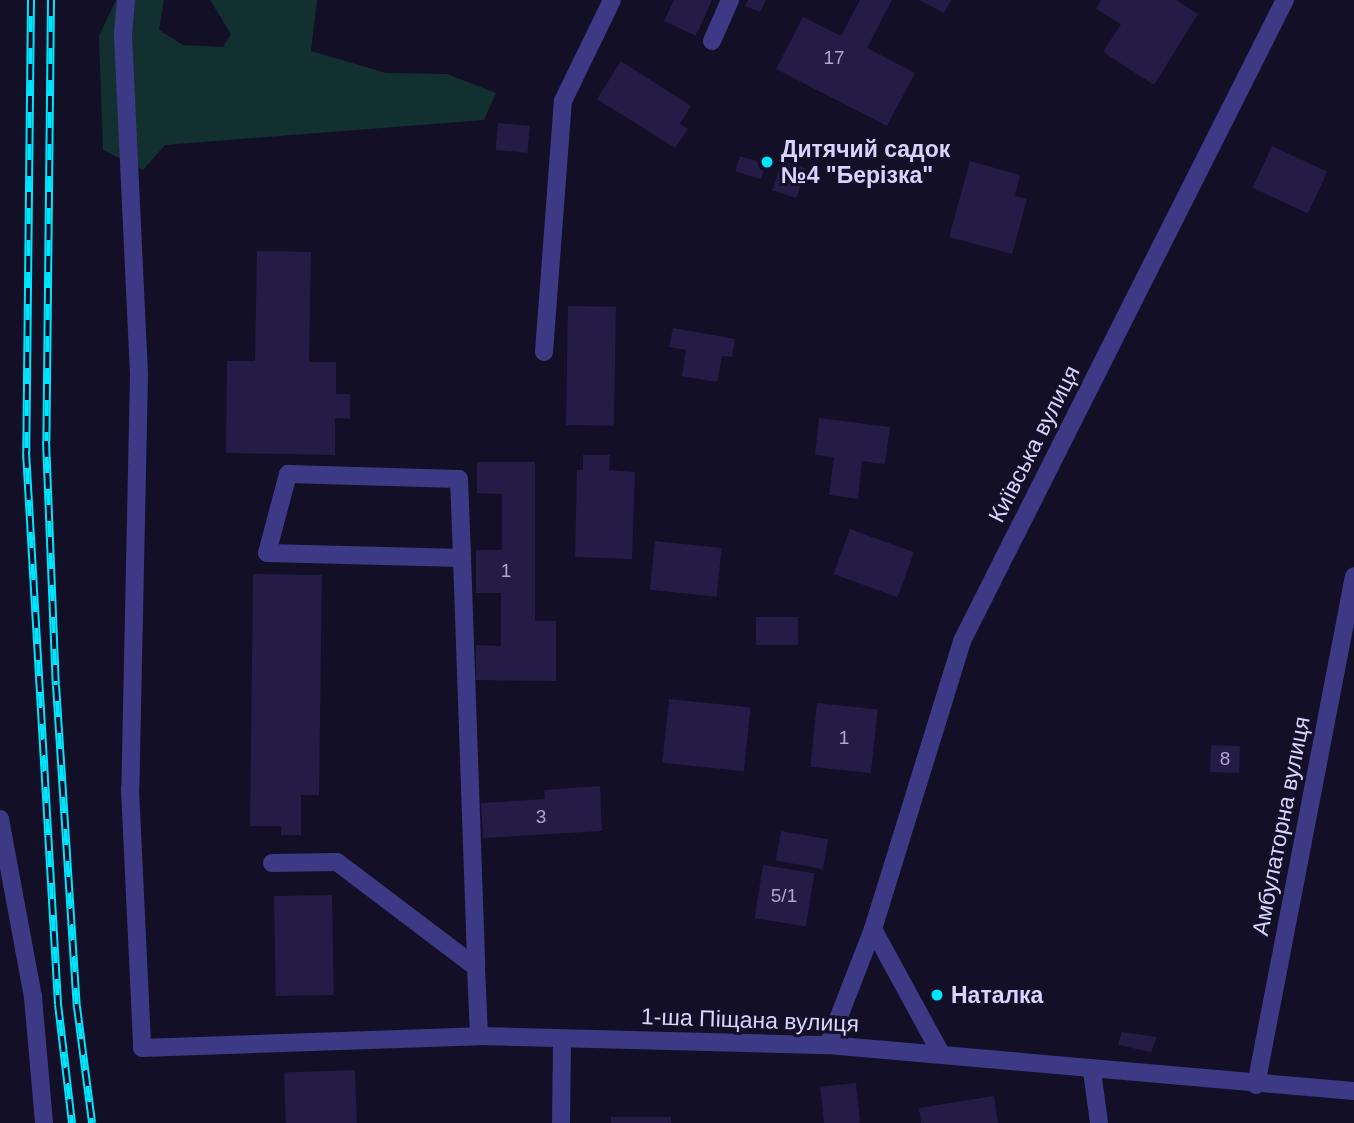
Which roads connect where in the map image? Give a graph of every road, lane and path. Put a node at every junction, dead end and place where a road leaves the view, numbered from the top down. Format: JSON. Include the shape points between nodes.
{"nodes":[{"id":1,"x":126,"y":0,"type":"edge"},
{"id":2,"x":611,"y":0,"type":"edge"},
{"id":3,"x":730,"y":0,"type":"edge"},
{"id":4,"x":1285,"y":0,"type":"edge"},
{"id":5,"x":712,"y":41,"type":"dead end"},
{"id":6,"x":544,"y":352,"type":"dead end"},
{"id":7,"x":462,"y":558,"type":"junction"},
{"id":8,"x":1354,"y":576,"type":"edge"},
{"id":9,"x":0,"y":819,"type":"edge"},
{"id":10,"x":272,"y":863,"type":"dead end"},
{"id":11,"x":873,"y":929,"type":"junction"},
{"id":12,"x":476,"y":967,"type":"junction"},
{"id":13,"x":479,"y":1036,"type":"junction"},
{"id":14,"x":562,"y":1040,"type":"junction"},
{"id":15,"x":828,"y":1045,"type":"junction"},
{"id":16,"x":940,"y":1052,"type":"junction"},
{"id":17,"x":1092,"y":1071,"type":"junction"},
{"id":18,"x":1256,"y":1085,"type":"junction"},
{"id":19,"x":1354,"y":1091,"type":"edge"},
{"id":20,"x":44,"y":1123,"type":"edge"},
{"id":21,"x":561,"y":1123,"type":"edge"},
{"id":22,"x":1100,"y":1123,"type":"edge"}],
"edges":[{"from":1,"to":13,"type":"street","name":"1-ша Піщана вулиця","via":[[122,35],[139,375],[130,789],[142,1048]]},
{"from":2,"to":6,"type":"street","via":[[563,101]]},
{"from":3,"to":5,"type":"street"},
{"from":4,"to":11,"type":"street","name":"Київська вулиця","via":[[962,641]]},
{"from":7,"to":7,"type":"street","via":[[351,555],[267,553],[288,474],[425,477],[459,479]]},
{"from":7,"to":12,"type":"street"},
{"from":8,"to":18,"type":"street","name":"Амбулаторна вулиця"},
{"from":9,"to":20,"type":"street","via":[[33,997]]},
{"from":10,"to":12,"type":"street","via":[[337,862]]},
{"from":11,"to":15,"type":"street","name":"Київська вулиця"},
{"from":11,"to":16,"type":"street"},
{"from":12,"to":13,"type":"street"},
{"from":13,"to":14,"type":"street","name":"1-ша Піщана вулиця"},
{"from":14,"to":15,"type":"street","name":"1-ша Піщана вулиця"},
{"from":14,"to":21,"type":"street"},
{"from":15,"to":16,"type":"street","name":"1-ша Піщана вулиця"},
{"from":16,"to":17,"type":"street","name":"1-ша Піщана вулиця"},
{"from":17,"to":18,"type":"street","name":"1-ша Піщана вулиця"},
{"from":17,"to":22,"type":"street"},
{"from":18,"to":19,"type":"street","name":"1-ша Піщана вулиця"}]}
